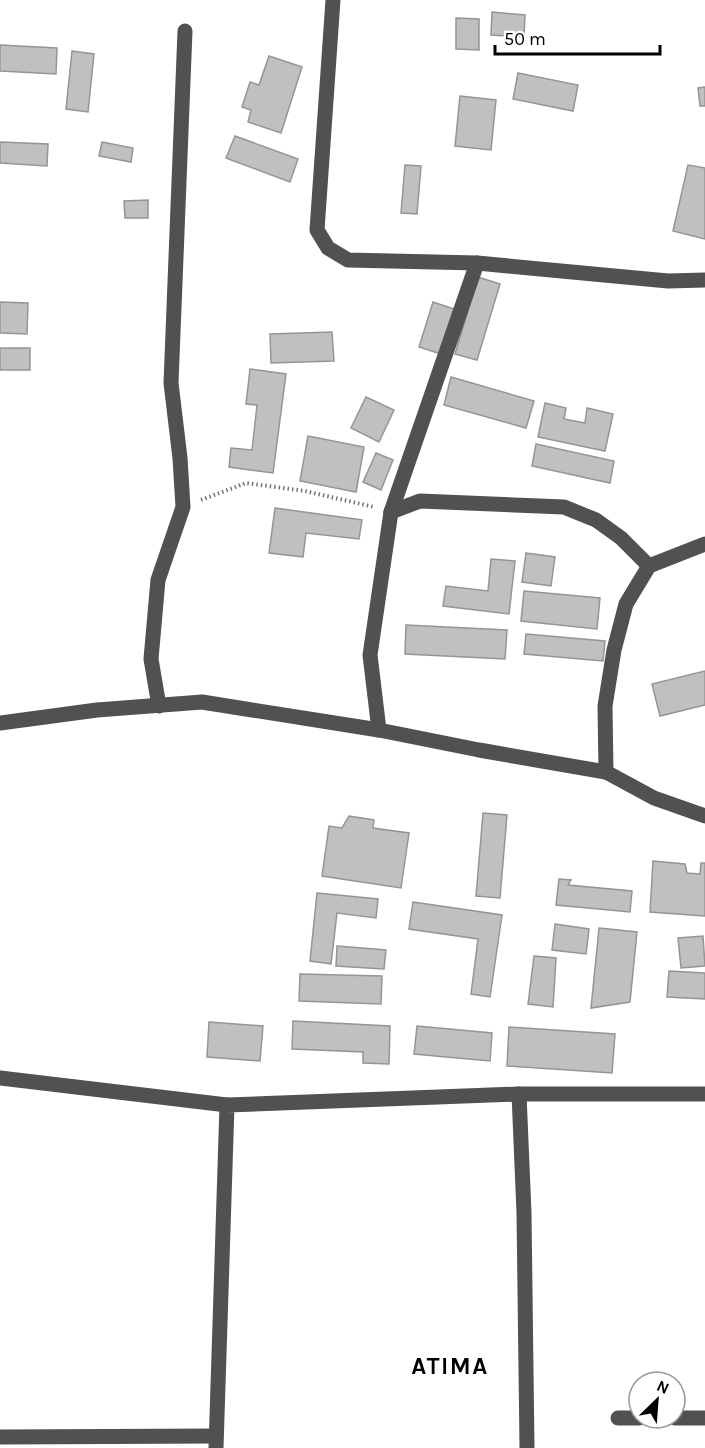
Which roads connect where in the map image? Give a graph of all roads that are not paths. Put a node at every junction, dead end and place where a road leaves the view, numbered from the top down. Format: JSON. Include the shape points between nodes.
{"nodes":[{"id":1,"x":333,"y":0,"type":"edge"},
{"id":2,"x":185,"y":31,"type":"dead end"},
{"id":3,"x":477,"y":263,"type":"junction"},
{"id":4,"x":705,"y":280,"type":"edge"},
{"id":5,"x":391,"y":512,"type":"junction"},
{"id":6,"x":705,"y":544,"type":"edge"},
{"id":7,"x":649,"y":566,"type":"junction"},
{"id":8,"x":159,"y":706,"type":"junction"},
{"id":9,"x":0,"y":723,"type":"edge"},
{"id":10,"x":379,"y":730,"type":"junction"},
{"id":11,"x":606,"y":772,"type":"junction"},
{"id":12,"x":705,"y":816,"type":"edge"},
{"id":13,"x":0,"y":1078,"type":"edge"},
{"id":14,"x":519,"y":1094,"type":"junction"},
{"id":15,"x":705,"y":1094,"type":"edge"},
{"id":16,"x":227,"y":1105,"type":"junction"},
{"id":17,"x":618,"y":1418,"type":"dead end"},
{"id":18,"x":627,"y":1418,"type":"edge"},
{"id":19,"x":687,"y":1418,"type":"edge"},
{"id":20,"x":705,"y":1418,"type":"edge"},
{"id":21,"x":0,"y":1437,"type":"edge"},
{"id":22,"x":216,"y":1442,"type":"edge"},
{"id":23,"x":527,"y":1448,"type":"edge"}],
"edges":[{"from":1,"to":3,"type":"street","via":[[317,230],[328,248],[348,260]]},
{"from":2,"to":8,"type":"street","via":[[171,383],[183,507],[158,580],[151,659]]},
{"from":3,"to":4,"type":"street","via":[[668,281]]},
{"from":3,"to":5,"type":"street"},
{"from":5,"to":7,"type":"street","via":[[420,501],[564,507],[596,520]]},
{"from":5,"to":10,"type":"street","via":[[370,655]]},
{"from":6,"to":7,"type":"street"},
{"from":7,"to":11,"type":"street","via":[[626,604],[614,650],[605,706]]},
{"from":8,"to":9,"type":"street"},
{"from":8,"to":10,"type":"street","via":[[202,702]]},
{"from":10,"to":11,"type":"street"},
{"from":11,"to":12,"type":"street","via":[[654,798]]},
{"from":13,"to":16,"type":"street"},
{"from":14,"to":15,"type":"street"},
{"from":14,"to":16,"type":"street"},
{"from":14,"to":23,"type":"street"},
{"from":16,"to":22,"type":"street"},
{"from":17,"to":18,"type":"street"},
{"from":19,"to":20,"type":"street"},
{"from":21,"to":22,"type":"street"}]}
